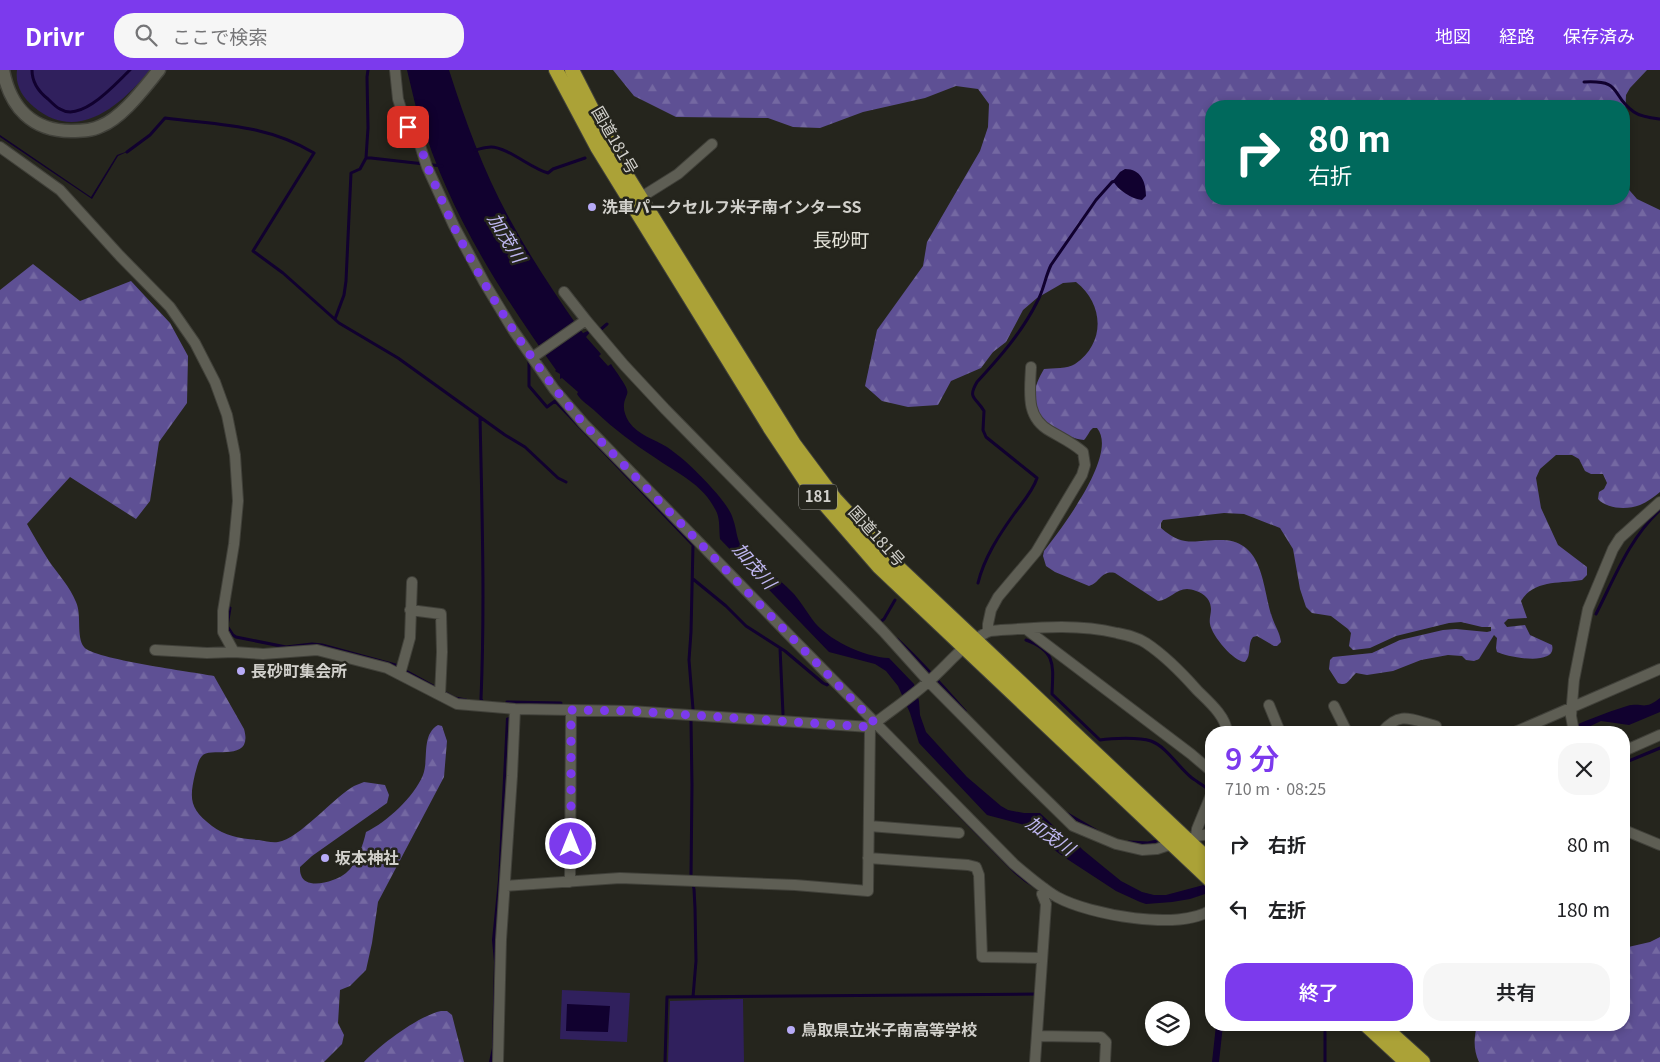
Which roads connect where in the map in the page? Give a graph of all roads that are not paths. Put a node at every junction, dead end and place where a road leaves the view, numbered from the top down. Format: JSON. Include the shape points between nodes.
{"nodes":[{"id":1,"x":3,"y":70,"type":"edge"},
{"id":2,"x":159,"y":70,"type":"edge"},
{"id":3,"x":395,"y":70,"type":"edge"},
{"id":4,"x":556,"y":70,"type":"edge"},
{"id":5,"x":572,"y":70,"type":"edge"},
{"id":6,"x":712,"y":144,"type":"dead end"},
{"id":7,"x":0,"y":147,"type":"edge"},
{"id":8,"x":636,"y":200,"type":"junction"},
{"id":9,"x":564,"y":292,"type":"dead end"},
{"id":10,"x":581,"y":323,"type":"junction"},
{"id":11,"x":536,"y":355,"type":"junction"},
{"id":12,"x":1031,"y":367,"type":"dead end"},
{"id":13,"x":1660,"y":502,"type":"edge"},
{"id":14,"x":412,"y":582,"type":"dead end"},
{"id":15,"x":410,"y":610,"type":"junction"},
{"id":16,"x":1026,"y":629,"type":"junction"},
{"id":17,"x":988,"y":632,"type":"junction"},
{"id":18,"x":970,"y":643,"type":"junction"},
{"id":19,"x":155,"y":650,"type":"dead end"},
{"id":20,"x":234,"y":652,"type":"junction"},
{"id":21,"x":1660,"y":669,"type":"edge"},
{"id":22,"x":400,"y":674,"type":"junction"},
{"id":23,"x":928,"y":683,"type":"junction"},
{"id":24,"x":440,"y":695,"type":"junction"},
{"id":25,"x":1269,"y":705,"type":"dead end"},
{"id":26,"x":1334,"y":706,"type":"dead end"},
{"id":27,"x":515,"y":709,"type":"junction"},
{"id":28,"x":571,"y":710,"type":"junction"},
{"id":29,"x":1572,"y":712,"type":"junction"},
{"id":30,"x":876,"y":723,"type":"junction"},
{"id":31,"x":1226,"y":726,"type":"edge"},
{"id":32,"x":1278,"y":726,"type":"edge"},
{"id":33,"x":1343,"y":726,"type":"edge"},
{"id":34,"x":1387,"y":726,"type":"edge"},
{"id":35,"x":1436,"y":726,"type":"dead end"},
{"id":36,"x":1533,"y":726,"type":"edge"},
{"id":37,"x":1573,"y":726,"type":"edge"},
{"id":38,"x":1660,"y":735,"type":"edge"},
{"id":39,"x":1630,"y":749,"type":"edge"},
{"id":40,"x":1205,"y":766,"type":"edge"},
{"id":41,"x":1205,"y":810,"type":"edge"},
{"id":42,"x":869,"y":826,"type":"junction"},
{"id":43,"x":1630,"y":832,"type":"edge"},
{"id":44,"x":959,"y":833,"type":"dead end"},
{"id":45,"x":1205,"y":835,"type":"edge"},
{"id":46,"x":1184,"y":840,"type":"junction"},
{"id":47,"x":1660,"y":845,"type":"edge"},
{"id":48,"x":1205,"y":857,"type":"edge"},
{"id":49,"x":868,"y":858,"type":"junction"},
{"id":50,"x":1205,"y":872,"type":"edge"},
{"id":51,"x":570,"y":882,"type":"junction"},
{"id":52,"x":506,"y":886,"type":"junction"},
{"id":53,"x":1044,"y":888,"type":"junction"},
{"id":54,"x":1205,"y":913,"type":"edge"},
{"id":55,"x":1042,"y":958,"type":"junction"},
{"id":56,"x":1372,"y":1031,"type":"edge"},
{"id":57,"x":1389,"y":1031,"type":"edge"},
{"id":58,"x":1037,"y":1036,"type":"junction"},
{"id":59,"x":498,"y":1062,"type":"edge"},
{"id":60,"x":1035,"y":1062,"type":"edge"},
{"id":61,"x":1106,"y":1062,"type":"edge"},
{"id":62,"x":1406,"y":1062,"type":"edge"},
{"id":63,"x":1423,"y":1062,"type":"edge"}],
"edges":[{"from":1,"to":2,"type":"street","via":[[10,96],[38,125],[81,131],[101,127],[112,119]]},
{"from":3,"to":11,"type":"street","via":[[402,115],[418,139],[454,226],[513,330]]},
{"from":4,"to":8,"type":"highway","name":"国道181号","number":"181","via":[[597,146]]},
{"from":5,"to":8,"type":"highway","name":"国道181号","number":"181"},
{"from":6,"to":8,"type":"street","via":[[678,174]]},
{"from":7,"to":20,"type":"street","via":[[60,190],[170,307],[195,343],[214,382],[227,415],[237,478],[234,544],[223,618],[223,632]]},
{"from":8,"to":18,"type":"highway","name":"国道181号","number":"181","via":[[770,428],[808,484],[879,567]]},
{"from":9,"to":10,"type":"street"},
{"from":10,"to":11,"type":"street"},
{"from":10,"to":23,"type":"street","via":[[883,631]]},
{"from":11,"to":30,"type":"street","via":[[537,365],[584,424]]},
{"from":12,"to":17,"type":"street","via":[[1029,394],[1035,419],[1084,452],[1085,465],[1036,552],[998,597],[991,610]]},
{"from":13,"to":29,"type":"street","via":[[1620,538],[1610,555],[1588,609],[1574,680]]},
{"from":14,"to":15,"type":"street"},
{"from":15,"to":22,"type":"street","via":[[410,638]]},
{"from":15,"to":24,"type":"street","via":[[441,614]]},
{"from":16,"to":17,"type":"street"},
{"from":16,"to":31,"type":"street","via":[[1092,628],[1139,639],[1176,669]]},
{"from":16,"to":40,"type":"street"},
{"from":17,"to":18,"type":"street"},
{"from":18,"to":23,"type":"street"},
{"from":18,"to":46,"type":"highway","name":"国道181号","number":"181"},
{"from":19,"to":20,"type":"street"},
{"from":20,"to":22,"type":"street","via":[[262,654],[316,650]]},
{"from":21,"to":29,"type":"street"},
{"from":22,"to":24,"type":"street"},
{"from":23,"to":30,"type":"street"},
{"from":23,"to":46,"type":"street","via":[[1073,826],[1116,844],[1136,848],[1157,849]]},
{"from":24,"to":27,"type":"street","via":[[457,704]]},
{"from":25,"to":32,"type":"street"},
{"from":26,"to":33,"type":"street"},
{"from":27,"to":28,"type":"street"},
{"from":27,"to":52,"type":"street"},
{"from":28,"to":30,"type":"street"},
{"from":28,"to":51,"type":"street"},
{"from":29,"to":36,"type":"street"},
{"from":29,"to":37,"type":"street"},
{"from":30,"to":42,"type":"street"},
{"from":30,"to":53,"type":"street","via":[[1014,864]]},
{"from":34,"to":35,"type":"street","via":[[1398,718],[1405,718]]},
{"from":38,"to":39,"type":"street"},
{"from":41,"to":46,"type":"street","via":[[1197,829]]},
{"from":42,"to":44,"type":"street"},
{"from":42,"to":49,"type":"street"},
{"from":43,"to":47,"type":"street"},
{"from":45,"to":46,"type":"street"},
{"from":46,"to":48,"type":"highway","name":"国道181号","number":"181"},
{"from":46,"to":50,"type":"highway","name":"国道181号","number":"181"},
{"from":49,"to":51,"type":"street","via":[[868,891],[620,878]]},
{"from":49,"to":55,"type":"street","via":[[976,868],[979,875],[982,957]]},
{"from":51,"to":52,"type":"street"},
{"from":52,"to":59,"type":"street","via":[[501,940]]},
{"from":53,"to":54,"type":"street","via":[[1074,904],[1115,916],[1176,919]]},
{"from":53,"to":55,"type":"street"},
{"from":55,"to":58,"type":"street"},
{"from":56,"to":62,"type":"highway"},
{"from":57,"to":63,"type":"highway"},
{"from":58,"to":60,"type":"street"},
{"from":58,"to":61,"type":"street","via":[[1101,1037],[1106,1042]]}]}
